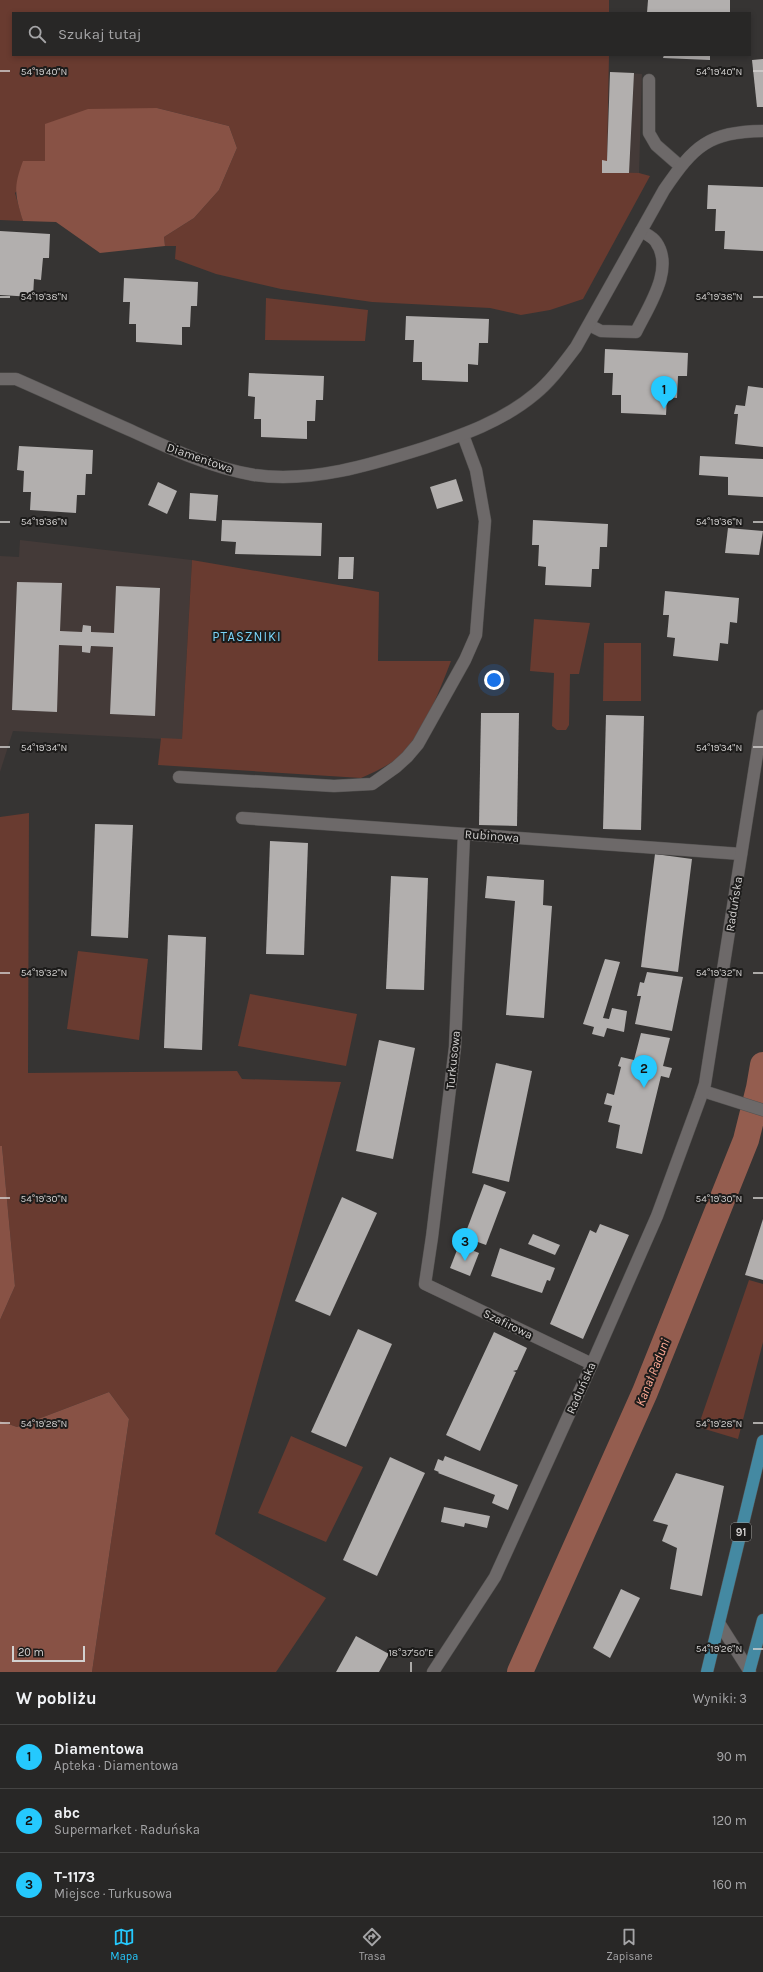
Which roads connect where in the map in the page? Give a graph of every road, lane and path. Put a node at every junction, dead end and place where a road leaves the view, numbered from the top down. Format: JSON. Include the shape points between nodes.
{"nodes":[{"id":1,"x":649,"y":80,"type":"dead end"},
{"id":2,"x":763,"y":131,"type":"edge"},
{"id":3,"x":680,"y":166,"type":"junction"},
{"id":4,"x":641,"y":231,"type":"junction"},
{"id":5,"x":589,"y":325,"type":"junction"},
{"id":6,"x":0,"y":379,"type":"edge"},
{"id":7,"x":463,"y":435,"type":"junction"},
{"id":8,"x":763,"y":716,"type":"edge"},
{"id":9,"x":180,"y":777,"type":"dead end"},
{"id":10,"x":242,"y":818,"type":"dead end"},
{"id":11,"x":464,"y":834,"type":"junction"},
{"id":12,"x":741,"y":854,"type":"junction"},
{"id":13,"x":702,"y":1091,"type":"junction"},
{"id":14,"x":763,"y":1110,"type":"edge"},
{"id":15,"x":425,"y":1284,"type":"joint"},
{"id":16,"x":592,"y":1364,"type":"junction"},
{"id":17,"x":763,"y":1441,"type":"edge"},
{"id":18,"x":763,"y":1620,"type":"edge"},
{"id":19,"x":719,"y":1623,"type":"junction"},
{"id":20,"x":433,"y":1672,"type":"edge"},
{"id":21,"x":707,"y":1672,"type":"edge"},
{"id":22,"x":750,"y":1672,"type":"edge"}],
"edges":[{"from":1,"to":3,"type":"street","via":[[649,133],[656,145]]},
{"from":2,"to":3,"type":"street","name":"Diamentowa","via":[[743,131],[719,136],[701,146]]},
{"from":3,"to":4,"type":"street","name":"Diamentowa"},
{"from":4,"to":5,"type":"street","name":"Diamentowa"},
{"from":4,"to":5,"type":"street","via":[[656,241],[663,255],[663,274],[636,332],[601,331]]},
{"from":5,"to":7,"type":"street","name":"Diamentowa","via":[[559,370],[535,394],[502,417]]},
{"from":6,"to":7,"type":"street","name":"Diamentowa","via":[[16,379],[169,448],[218,467],[255,475],[331,473],[391,458]]},
{"from":7,"to":9,"type":"street","via":[[476,470],[485,521],[476,635],[418,744],[407,758],[372,784],[334,786]]},
{"from":8,"to":12,"type":"street","name":"Raduńska"},
{"from":10,"to":11,"type":"street","name":"Rubinowa"},
{"from":11,"to":12,"type":"street","name":"Rubinowa"},
{"from":11,"to":15,"type":"street","name":"Turkusowa","via":[[455,1047]]},
{"from":12,"to":13,"type":"street","name":"Raduńska"},
{"from":13,"to":14,"type":"street"},
{"from":13,"to":16,"type":"street","name":"Raduńska","via":[[672,1180]]},
{"from":15,"to":16,"type":"street","name":"Szafirowa"},
{"from":16,"to":20,"type":"street","name":"Raduńska","via":[[495,1577]]},
{"from":17,"to":19,"type":"main road","number":"91"},
{"from":18,"to":22,"type":"main road"},
{"from":19,"to":21,"type":"main road","number":"91"},
{"from":19,"to":22,"type":"street"}]}
